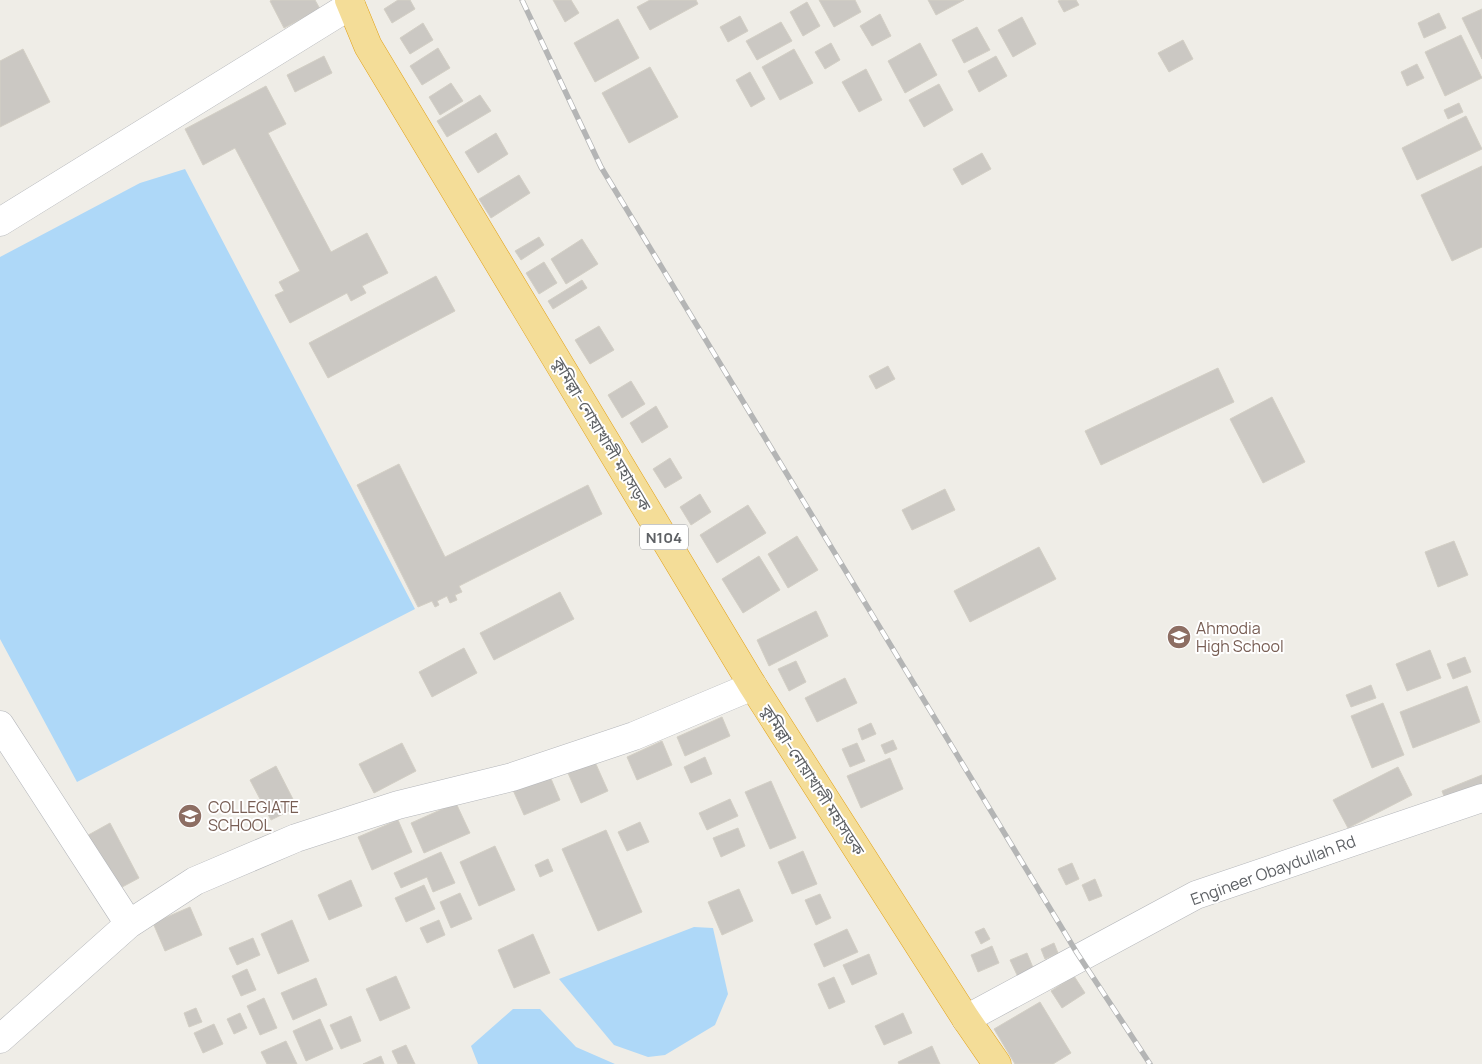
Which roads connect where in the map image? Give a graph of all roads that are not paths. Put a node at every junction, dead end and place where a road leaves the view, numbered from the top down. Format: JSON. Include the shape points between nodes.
{"nodes":[{"id":1,"x":350,"y":3,"type":"edge"},
{"id":2,"x":0,"y":222,"type":"edge"},
{"id":3,"x":753,"y":686,"type":"junction"},
{"id":4,"x":0,"y":725,"type":"edge"},
{"id":5,"x":1482,"y":798,"type":"edge"},
{"id":6,"x":129,"y":924,"type":"junction"},
{"id":7,"x":966,"y":1019,"type":"junction"},
{"id":8,"x":0,"y":1039,"type":"edge"},
{"id":9,"x":997,"y":1064,"type":"edge"}],
"edges":[{"from":1,"to":2,"type":"street"},
{"from":1,"to":3,"type":"highway","name":"কুমিল্লা–নোয়াখালী মহাসড়ক","number":"N104","via":[[368,46]]},
{"from":3,"to":6,"type":"street","via":[[634,736],[512,777],[398,806],[296,838],[195,881]]},
{"from":3,"to":7,"type":"highway","name":"কুমিল্লা–নোয়াখালী মহাসড়ক","number":"N104"},
{"from":4,"to":6,"type":"street"},
{"from":5,"to":7,"type":"street","name":"Engineer Obaydullah Rd","via":[[1196,895]]},
{"from":6,"to":8,"type":"street"},
{"from":7,"to":9,"type":"highway","name":"কুমিল্লা–নোয়াখালী মহাসড়ক","number":"N104"}]}
